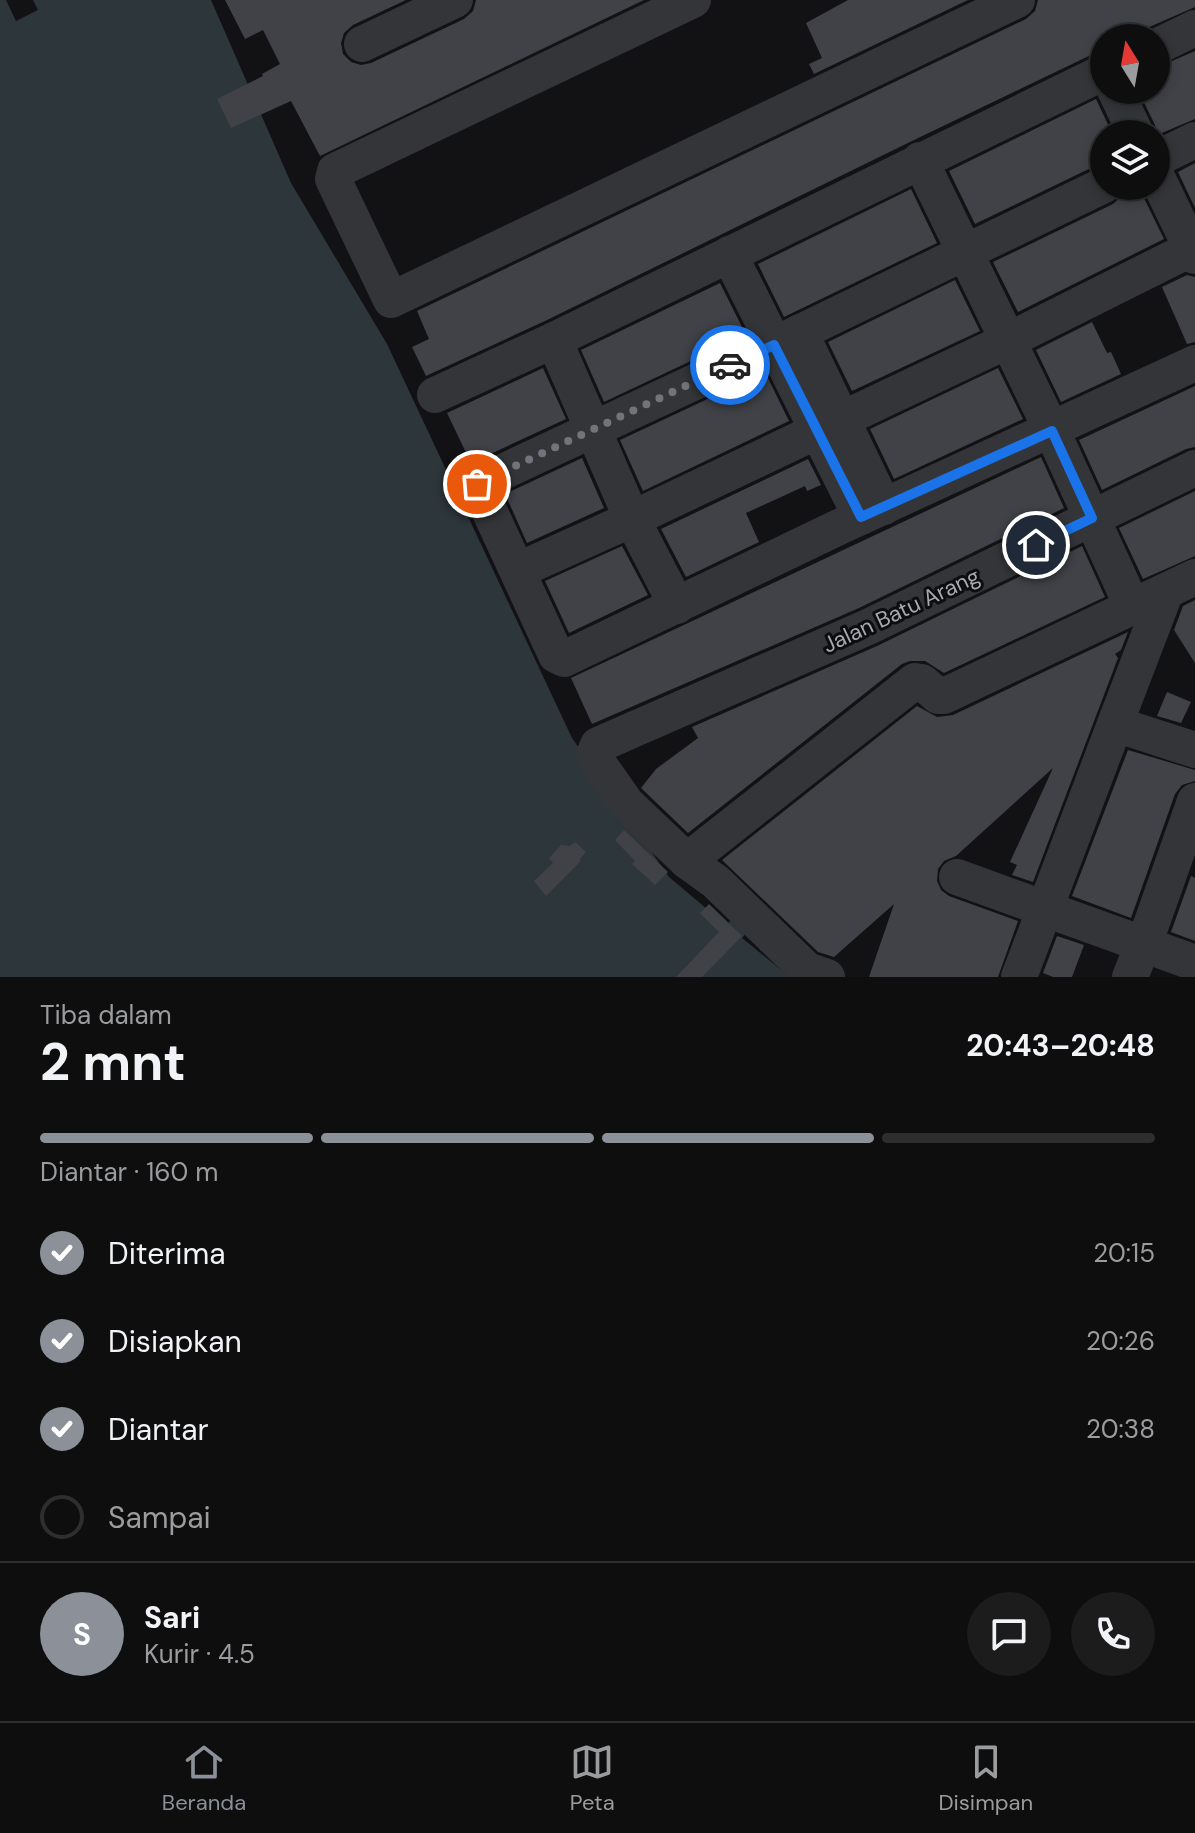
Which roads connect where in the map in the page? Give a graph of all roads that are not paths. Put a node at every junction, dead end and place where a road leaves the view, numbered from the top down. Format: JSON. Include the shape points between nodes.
{"nodes":[{"id":1,"x":455,"y":0,"type":"edge"},
{"id":2,"x":693,"y":0,"type":"edge"},
{"id":3,"x":1017,"y":0,"type":"edge"},
{"id":4,"x":1195,"y":28,"type":"edge"},
{"id":5,"x":1170,"y":40,"type":"edge"},
{"id":6,"x":362,"y":44,"type":"dead end"},
{"id":7,"x":1090,"y":79,"type":"edge"},
{"id":8,"x":1195,"y":140,"type":"edge"},
{"id":9,"x":1170,"y":152,"type":"edge"},
{"id":10,"x":920,"y":160,"type":"junction"},
{"id":11,"x":1090,"y":192,"type":"edge"},
{"id":12,"x":1168,"y":200,"type":"edge"},
{"id":13,"x":1194,"y":251,"type":"edge"},
{"id":14,"x":965,"y":252,"type":"junction"},
{"id":15,"x":729,"y":254,"type":"junction"},
{"id":16,"x":787,"y":339,"type":"junction"},
{"id":17,"x":554,"y":340,"type":"junction"},
{"id":18,"x":1009,"y":340,"type":"junction"},
{"id":19,"x":1195,"y":363,"type":"edge"},
{"id":20,"x":435,"y":395,"type":"dead end"},
{"id":21,"x":829,"y":424,"type":"junction"},
{"id":22,"x":593,"y":430,"type":"junction"},
{"id":23,"x":1052,"y":431,"type":"junction"},
{"id":24,"x":1195,"y":468,"type":"edge"},
{"id":25,"x":872,"y":512,"type":"junction"},
{"id":26,"x":1092,"y":518,"type":"junction"},
{"id":27,"x":632,"y":519,"type":"junction"},
{"id":28,"x":519,"y":570,"type":"junction"},
{"id":29,"x":1180,"y":584,"type":"edge"},
{"id":30,"x":677,"y":606,"type":"junction"},
{"id":31,"x":1132,"y":606,"type":"junction"},
{"id":32,"x":1115,"y":724,"type":"junction"},
{"id":33,"x":1195,"y":750,"type":"edge"},
{"id":34,"x":1195,"y":801,"type":"edge"},
{"id":35,"x":687,"y":861,"type":"junction"},
{"id":36,"x":957,"y":877,"type":"dead end"},
{"id":37,"x":1044,"y":910,"type":"junction"},
{"id":38,"x":1144,"y":943,"type":"junction"},
{"id":39,"x":1195,"y":963,"type":"edge"},
{"id":40,"x":827,"y":977,"type":"edge"},
{"id":41,"x":1019,"y":977,"type":"edge"},
{"id":42,"x":1130,"y":977,"type":"edge"}],
"edges":[{"from":1,"to":6,"type":"street"},
{"from":2,"to":3,"type":"street","via":[[335,171],[333,179],[391,300]]},
{"from":4,"to":5,"type":"street"},
{"from":7,"to":10,"type":"street"},
{"from":8,"to":9,"type":"street"},
{"from":10,"to":14,"type":"street"},
{"from":10,"to":15,"type":"street"},
{"from":11,"to":14,"type":"street"},
{"from":12,"to":13,"type":"street"},
{"from":13,"to":18,"type":"street"},
{"from":14,"to":16,"type":"street"},
{"from":14,"to":18,"type":"street"},
{"from":15,"to":16,"type":"street"},
{"from":15,"to":17,"type":"street"},
{"from":16,"to":21,"type":"street"},
{"from":16,"to":22,"type":"street"},
{"from":17,"to":20,"type":"street"},
{"from":17,"to":22,"type":"street"},
{"from":18,"to":21,"type":"street"},
{"from":18,"to":23,"type":"street"},
{"from":19,"to":23,"type":"street"},
{"from":21,"to":25,"type":"street"},
{"from":21,"to":27,"type":"street"},
{"from":22,"to":27,"type":"street"},
{"from":22,"to":28,"type":"street","via":[[477,484]]},
{"from":23,"to":25,"type":"street"},
{"from":23,"to":26,"type":"street"},
{"from":24,"to":26,"type":"street","name":"Jalan Batu Arang"},
{"from":25,"to":30,"type":"street"},
{"from":26,"to":31,"type":"street"},
{"from":26,"to":35,"type":"street","name":"Jalan Batu Arang","via":[[868,627],[602,742],[596,760],[627,804]]},
{"from":27,"to":28,"type":"street"},
{"from":27,"to":30,"type":"street"},
{"from":28,"to":30,"type":"street","via":[[561,659]]},
{"from":29,"to":31,"type":"street"},
{"from":29,"to":32,"type":"street"},
{"from":31,"to":35,"type":"street","via":[[944,696],[915,681]]},
{"from":32,"to":33,"type":"street"},
{"from":32,"to":37,"type":"street"},
{"from":34,"to":38,"type":"street"},
{"from":35,"to":40,"type":"street","via":[[807,970]]},
{"from":36,"to":37,"type":"street"},
{"from":37,"to":38,"type":"street"},
{"from":37,"to":41,"type":"street"},
{"from":38,"to":39,"type":"street"},
{"from":38,"to":42,"type":"street"}]}
